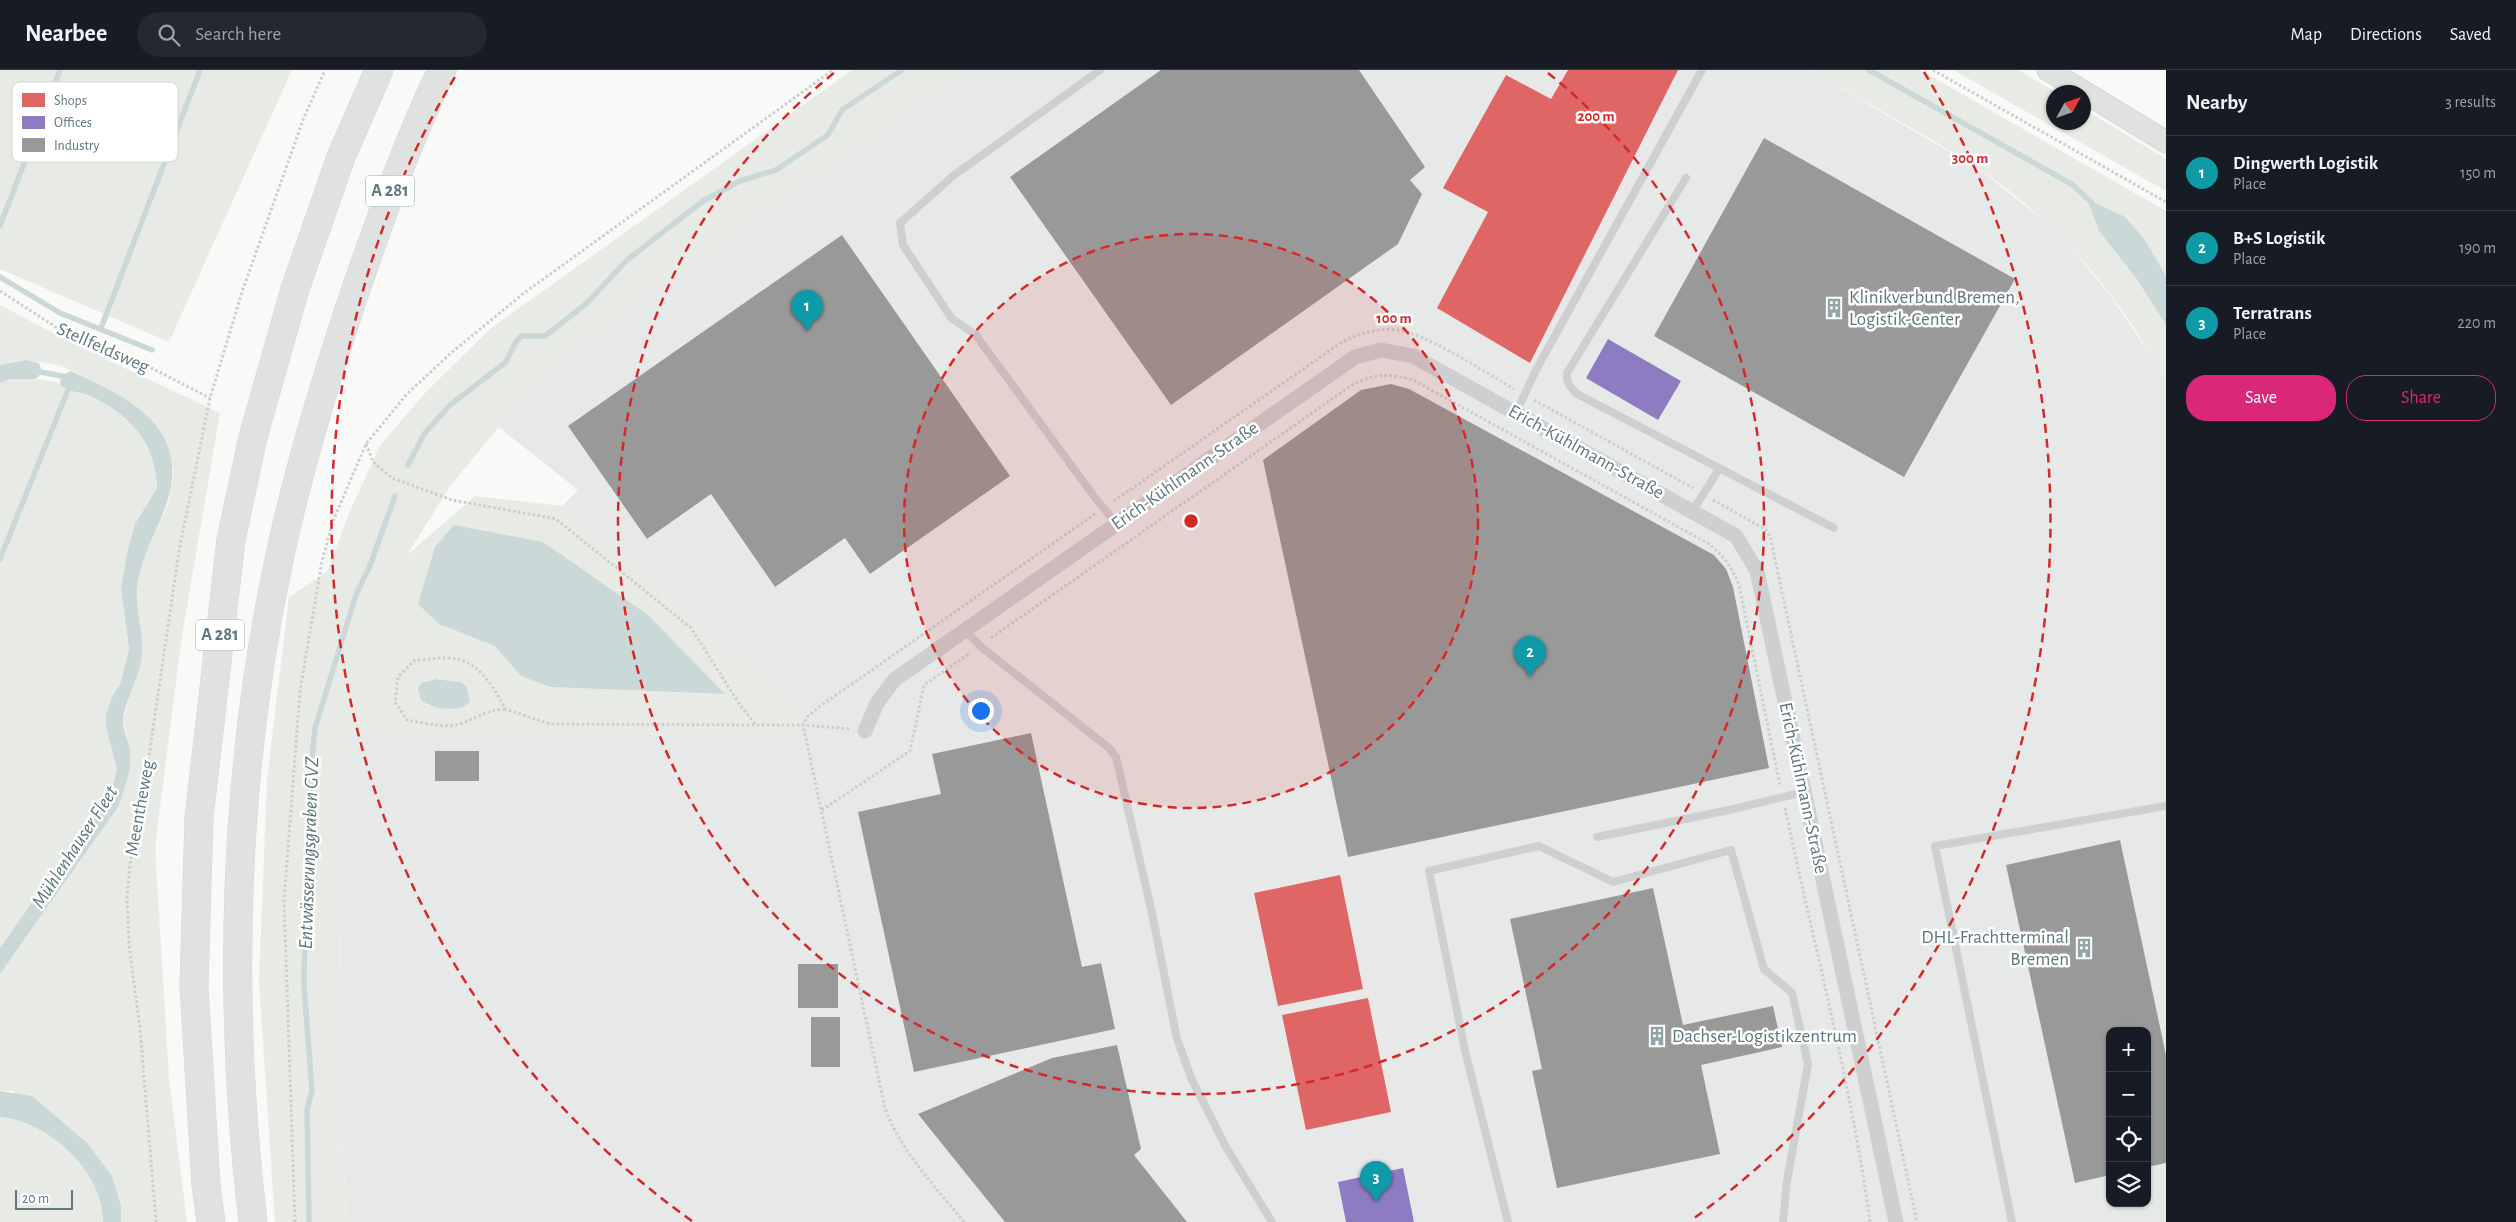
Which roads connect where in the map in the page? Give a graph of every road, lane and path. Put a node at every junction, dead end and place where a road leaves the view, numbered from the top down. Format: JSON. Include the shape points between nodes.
{"nodes":[{"id":1,"x":325,"y":70,"type":"edge"},
{"id":2,"x":379,"y":70,"type":"edge"},
{"id":3,"x":442,"y":70,"type":"edge"},
{"id":4,"x":833,"y":70,"type":"edge"},
{"id":5,"x":1100,"y":70,"type":"edge"},
{"id":6,"x":1702,"y":70,"type":"edge"},
{"id":7,"x":1933,"y":70,"type":"edge"},
{"id":8,"x":2048,"y":70,"type":"edge"},
{"id":9,"x":2166,"y":142,"type":"edge"},
{"id":10,"x":1686,"y":178,"type":"dead end"},
{"id":11,"x":2166,"y":202,"type":"edge"},
{"id":12,"x":0,"y":291,"type":"edge"},
{"id":13,"x":1524,"y":394,"type":"junction"},
{"id":14,"x":210,"y":398,"type":"junction"},
{"id":15,"x":1516,"y":414,"type":"junction"},
{"id":16,"x":366,"y":444,"type":"junction"},
{"id":17,"x":1719,"y":469,"type":"junction"},
{"id":18,"x":1703,"y":494,"type":"junction"},
{"id":19,"x":1103,"y":509,"type":"junction"},
{"id":20,"x":1692,"y":512,"type":"junction"},
{"id":21,"x":1117,"y":524,"type":"junction"},
{"id":22,"x":1834,"y":528,"type":"dead end"},
{"id":23,"x":965,"y":630,"type":"junction"},
{"id":24,"x":980,"y":646,"type":"junction"},
{"id":25,"x":505,"y":709,"type":"junction"},
{"id":26,"x":756,"y":725,"type":"junction"},
{"id":27,"x":803,"y":725,"type":"junction"},
{"id":28,"x":865,"y":730,"type":"joint"},
{"id":29,"x":1804,"y":792,"type":"junction"},
{"id":30,"x":1783,"y":798,"type":"junction"},
{"id":31,"x":2166,"y":806,"type":"edge"},
{"id":32,"x":822,"y":810,"type":"junction"},
{"id":33,"x":1596,"y":837,"type":"dead end"},
{"id":34,"x":156,"y":1222,"type":"edge"},
{"id":35,"x":211,"y":1222,"type":"edge"},
{"id":36,"x":253,"y":1222,"type":"edge"},
{"id":37,"x":295,"y":1222,"type":"edge"},
{"id":38,"x":964,"y":1222,"type":"edge"},
{"id":39,"x":1272,"y":1222,"type":"edge"},
{"id":40,"x":1508,"y":1222,"type":"edge"},
{"id":41,"x":1781,"y":1222,"type":"edge"},
{"id":42,"x":1870,"y":1222,"type":"edge"},
{"id":43,"x":1896,"y":1222,"type":"edge"},
{"id":44,"x":1917,"y":1222,"type":"edge"},
{"id":45,"x":2012,"y":1222,"type":"edge"}],
"edges":[{"from":1,"to":14,"type":"path","name":"Meentheweg","via":[[303,120],[249,274]]},
{"from":2,"to":35,"type":"highway","number":"A 281","via":[[341,157],[294,289],[253,437],[231,540],[199,818],[194,986]]},
{"from":3,"to":36,"type":"highway","number":"A 281","via":[[393,182],[307,444],[279,561],[259,681],[245,806],[240,892],[242,1089]]},
{"from":4,"to":16,"type":"path","via":[[524,293],[408,394]]},
{"from":5,"to":19,"type":"lane","via":[[953,176],[900,223],[903,245],[952,319],[975,334]]},
{"from":6,"to":13,"type":"lane"},
{"from":7,"to":11,"type":"path"},
{"from":8,"to":9,"type":"street"},
{"from":10,"to":17,"type":"lane","via":[[1566,379],[1577,394]]},
{"from":12,"to":14,"type":"path","name":"Stellfeldsweg","via":[[59,329],[134,359]]},
{"from":13,"to":15,"type":"lane"},
{"from":13,"to":18,"type":"path"},
{"from":13,"to":19,"type":"path","via":[[1420,336],[1399,330],[1358,334],[1322,355]]},
{"from":14,"to":34,"type":"path","name":"Meentheweg","via":[[179,551],[127,898]]},
{"from":15,"to":20,"type":"street","name":"Erich-Kühlmann-Straße"},
{"from":15,"to":21,"type":"street","name":"Erich-Kühlmann-Straße","via":[[1413,356],[1381,350],[1355,357]]},
{"from":16,"to":26,"type":"path","via":[[373,462],[392,478],[452,500],[556,518],[691,628]]},
{"from":16,"to":37,"type":"path","via":[[334,521],[322,561],[300,691],[284,902]]},
{"from":17,"to":18,"type":"lane"},
{"from":17,"to":22,"type":"lane"},
{"from":18,"to":20,"type":"lane"},
{"from":18,"to":44,"type":"path","via":[[1764,529],[1770,536]]},
{"from":19,"to":21,"type":"lane"},
{"from":19,"to":27,"type":"path","via":[[819,707]]},
{"from":20,"to":29,"type":"street","name":"Erich-Kühlmann-Straße","via":[[1736,536],[1756,571]]},
{"from":21,"to":23,"type":"street","name":"Erich-Kühlmann-Straße"},
{"from":23,"to":24,"type":"lane"},
{"from":23,"to":28,"type":"street","name":"Erich-Kühlmann-Straße","via":[[894,680],[877,703]]},
{"from":24,"to":30,"type":"path","via":[[1352,385],[1384,374],[1399,376],[1432,391],[1722,554],[1739,584]]},
{"from":24,"to":32,"type":"path","via":[[924,686],[910,751]]},
{"from":24,"to":39,"type":"lane","via":[[1109,748],[1116,757],[1177,1039],[1192,1080],[1226,1147]]},
{"from":25,"to":25,"type":"path","via":[[497,692],[480,671],[458,659],[415,660],[398,677],[395,702],[407,720],[433,725],[462,724],[490,710]]},
{"from":25,"to":26,"type":"path","via":[[550,724]]},
{"from":26,"to":27,"type":"path"},
{"from":27,"to":28,"type":"path"},
{"from":27,"to":32,"type":"path"},
{"from":29,"to":30,"type":"lane"},
{"from":29,"to":43,"type":"street","name":"Erich-Kühlmann-Straße"},
{"from":30,"to":33,"type":"lane"},
{"from":30,"to":42,"type":"path","via":[[1861,1156]]},
{"from":31,"to":45,"type":"lane","via":[[1935,846]]},
{"from":32,"to":38,"type":"path","via":[[885,1108],[906,1150]]},
{"from":40,"to":41,"type":"lane","via":[[1465,1051],[1429,871],[1539,846],[1613,882],[1731,850],[1764,969],[1792,992],[1808,1064]]}]}
